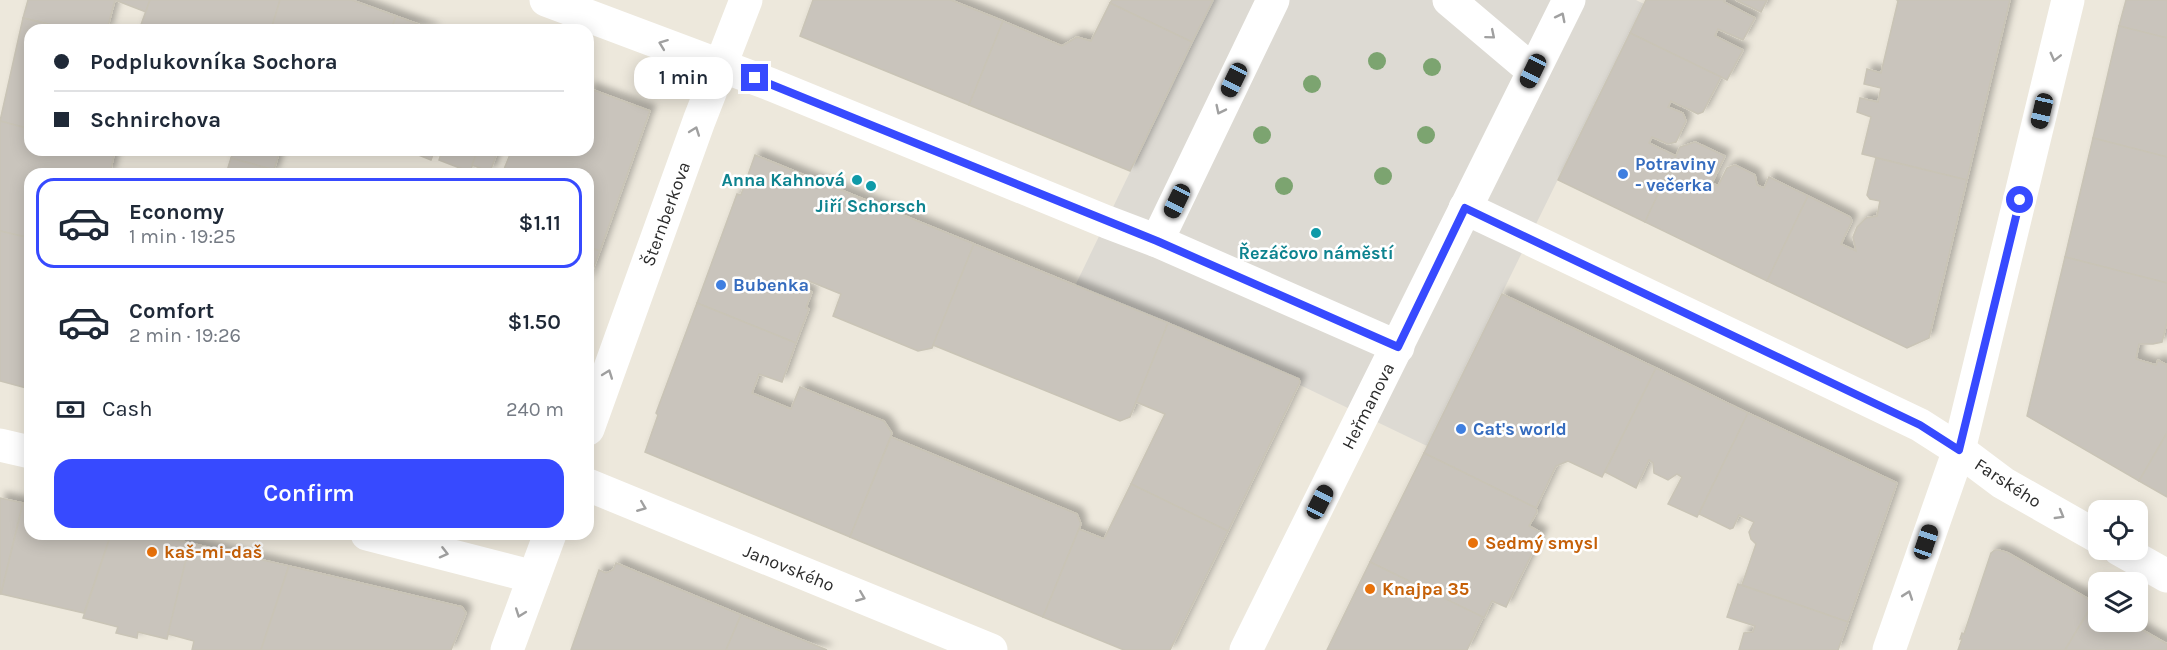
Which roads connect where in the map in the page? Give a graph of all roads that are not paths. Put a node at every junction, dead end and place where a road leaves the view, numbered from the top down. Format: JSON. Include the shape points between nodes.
{"nodes":[{"id":1,"x":546,"y":0,"type":"edge"},
{"id":2,"x":746,"y":0,"type":"edge"},
{"id":3,"x":1273,"y":0,"type":"edge"},
{"id":4,"x":1449,"y":0,"type":"edge"},
{"id":5,"x":1569,"y":0,"type":"edge"},
{"id":6,"x":2068,"y":0,"type":"edge"},
{"id":7,"x":721,"y":65,"type":"junction"},
{"id":8,"x":1533,"y":71,"type":"junction"},
{"id":9,"x":1465,"y":208,"type":"junction"},
{"id":10,"x":1157,"y":241,"type":"junction"},
{"id":11,"x":1398,"y":347,"type":"junction"},
{"id":12,"x":594,"y":413,"type":"edge"},
{"id":13,"x":0,"y":445,"type":"edge"},
{"id":14,"x":1959,"y":450,"type":"junction"},
{"id":15,"x":24,"y":451,"type":"edge"},
{"id":16,"x":594,"y":487,"type":"edge"},
{"id":17,"x":2088,"y":531,"type":"edge"},
{"id":18,"x":391,"y":540,"type":"edge"},
{"id":19,"x":548,"y":540,"type":"edge"},
{"id":20,"x":2139,"y":560,"type":"edge"},
{"id":21,"x":534,"y":576,"type":"junction"},
{"id":22,"x":2167,"y":576,"type":"edge"},
{"id":23,"x":507,"y":650,"type":"edge"},
{"id":24,"x":991,"y":650,"type":"edge"},
{"id":25,"x":1246,"y":650,"type":"edge"},
{"id":26,"x":1889,"y":650,"type":"edge"}],
"edges":[{"from":7,"to":1,"type":"street","one_way":true},
{"from":2,"to":7,"type":"street","name":"Šternberkova"},
{"from":3,"to":10,"type":"street","one_way":true},
{"from":4,"to":8,"type":"street","one_way":true},
{"from":8,"to":5,"type":"street","name":"Heřmanova","one_way":true},
{"from":6,"to":14,"type":"street","one_way":true},
{"from":7,"to":10,"type":"street"},
{"from":12,"to":7,"type":"street","name":"Šternberkova","one_way":true},
{"from":8,"to":9,"type":"street","name":"Heřmanova"},
{"from":9,"to":11,"type":"street","name":"Heřmanova"},
{"from":9,"to":14,"type":"street","name":"Farského","via":[[1920,425]]},
{"from":10,"to":11,"type":"street"},
{"from":11,"to":25,"type":"street","name":"Heřmanova"},
{"from":13,"to":15,"type":"street"},
{"from":14,"to":17,"type":"street","name":"Farského","one_way":true,"via":[[2004,483]]},
{"from":26,"to":14,"type":"street","one_way":true},
{"from":16,"to":24,"type":"street","name":"Janovského","one_way":true},
{"from":18,"to":21,"type":"street","one_way":true},
{"from":19,"to":21,"type":"street"},
{"from":20,"to":22,"type":"street"},
{"from":21,"to":23,"type":"street","one_way":true}]}
